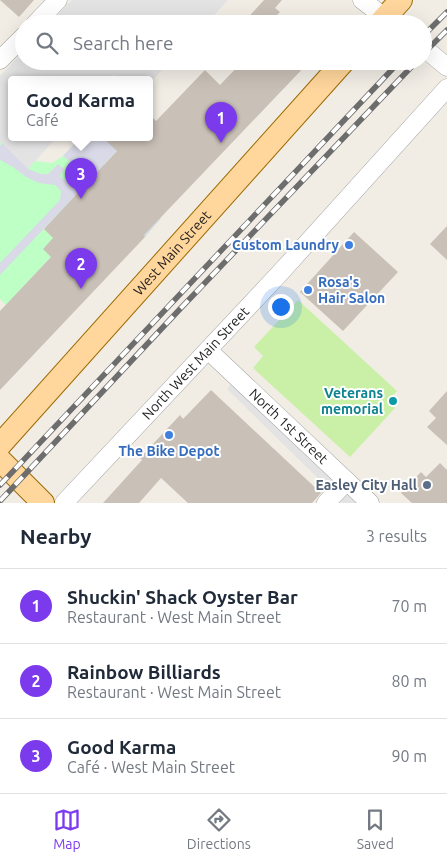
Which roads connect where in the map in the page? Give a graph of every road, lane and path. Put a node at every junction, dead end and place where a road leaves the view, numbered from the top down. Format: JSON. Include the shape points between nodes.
{"nodes":[{"id":1,"x":58,"y":0,"type":"edge"},
{"id":2,"x":362,"y":0,"type":"edge"},
{"id":3,"x":400,"y":0,"type":"edge"},
{"id":4,"x":44,"y":15,"type":"edge"},
{"id":5,"x":378,"y":15,"type":"edge"},
{"id":6,"x":390,"y":15,"type":"edge"},
{"id":7,"x":15,"y":45,"type":"edge"},
{"id":8,"x":432,"y":54,"type":"edge"},
{"id":9,"x":0,"y":60,"type":"edge"},
{"id":10,"x":447,"y":67,"type":"edge"},
{"id":11,"x":336,"y":70,"type":"edge"},
{"id":12,"x":447,"y":88,"type":"edge"},
{"id":13,"x":208,"y":350,"type":"junction"},
{"id":14,"x":0,"y":445,"type":"edge"},
{"id":15,"x":0,"y":460,"type":"edge"},
{"id":16,"x":347,"y":481,"type":"junction"},
{"id":17,"x":43,"y":503,"type":"edge"},
{"id":18,"x":64,"y":503,"type":"edge"},
{"id":19,"x":326,"y":503,"type":"edge"},
{"id":20,"x":370,"y":503,"type":"edge"}],
"edges":[{"from":1,"to":4,"type":"street"},
{"from":2,"to":5,"type":"street"},
{"from":3,"to":6,"type":"main road"},
{"from":7,"to":9,"type":"street"},
{"from":8,"to":10,"type":"street"},
{"from":11,"to":14,"type":"main road","name":"West Main Street"},
{"from":12,"to":13,"type":"street","name":"North West Main Street"},
{"from":13,"to":16,"type":"street","name":"North 1st Street"},
{"from":13,"to":18,"type":"street","name":"North West Main Street"},
{"from":15,"to":17,"type":"main road"},
{"from":16,"to":19,"type":"street"},
{"from":16,"to":20,"type":"street","name":"North 1st Street"}]}
